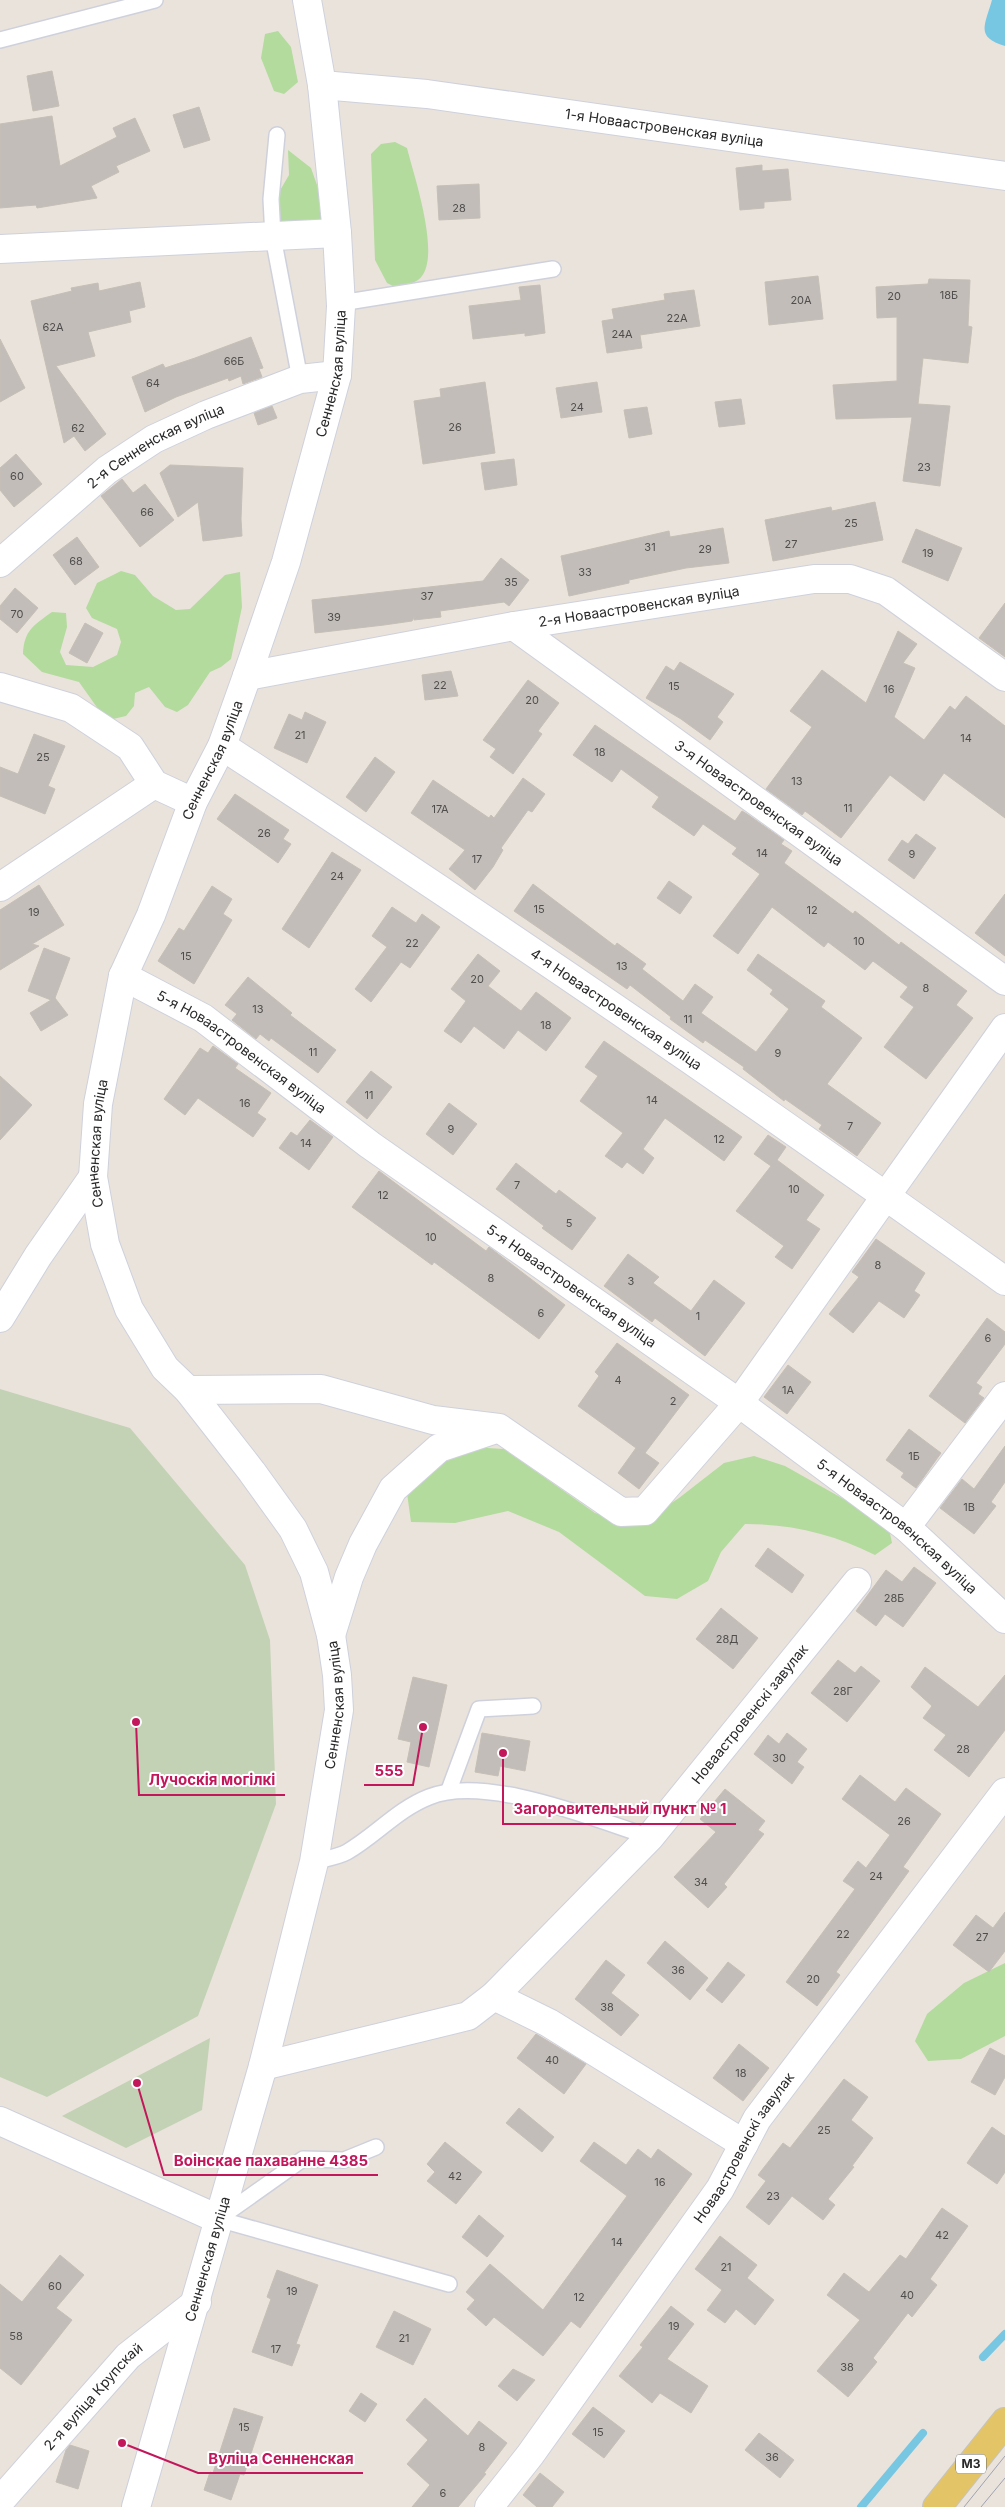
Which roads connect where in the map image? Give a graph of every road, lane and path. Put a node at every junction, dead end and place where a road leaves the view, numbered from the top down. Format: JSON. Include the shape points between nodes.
{"nodes":[{"id":1,"x":155,"y":0,"type":"edge"},
{"id":2,"x":307,"y":0,"type":"edge"},
{"id":3,"x":0,"y":40,"type":"edge"},
{"id":4,"x":322,"y":85,"type":"junction"},
{"id":5,"x":277,"y":135,"type":"dead end"},
{"id":6,"x":1005,"y":176,"type":"edge"},
{"id":7,"x":337,"y":233,"type":"junction"},
{"id":8,"x":274,"y":237,"type":"junction"},
{"id":9,"x":0,"y":249,"type":"edge"},
{"id":10,"x":553,"y":269,"type":"dead end"},
{"id":11,"x":341,"y":303,"type":"junction"},
{"id":12,"x":337,"y":375,"type":"junction"},
{"id":13,"x":300,"y":380,"type":"junction"},
{"id":14,"x":0,"y":563,"type":"edge"},
{"id":15,"x":514,"y":626,"type":"junction"},
{"id":16,"x":247,"y":676,"type":"junction"},
{"id":17,"x":1005,"y":677,"type":"edge"},
{"id":18,"x":0,"y":687,"type":"edge"},
{"id":19,"x":222,"y":746,"type":"junction"},
{"id":20,"x":154,"y":784,"type":"junction"},
{"id":21,"x":193,"y":802,"type":"junction"},
{"id":22,"x":0,"y":887,"type":"edge"},
{"id":23,"x":123,"y":976,"type":"junction"},
{"id":24,"x":1005,"y":981,"type":"edge"},
{"id":25,"x":1005,"y":1028,"type":"edge"},
{"id":26,"x":93,"y":1177,"type":"junction"},
{"id":27,"x":885,"y":1196,"type":"junction"},
{"id":28,"x":1005,"y":1281,"type":"edge"},
{"id":29,"x":0,"y":1318,"type":"edge"},
{"id":30,"x":188,"y":1390,"type":"junction"},
{"id":31,"x":1005,"y":1396,"type":"edge"},
{"id":32,"x":739,"y":1402,"type":"junction"},
{"id":33,"x":499,"y":1428,"type":"junction"},
{"id":34,"x":906,"y":1527,"type":"junction"},
{"id":35,"x":857,"y":1582,"type":"dead end"},
{"id":36,"x":1005,"y":1619,"type":"edge"},
{"id":37,"x":331,"y":1635,"type":"junction"},
{"id":38,"x":533,"y":1706,"type":"dead end"},
{"id":39,"x":449,"y":1790,"type":"junction"},
{"id":40,"x":1005,"y":1792,"type":"edge"},
{"id":41,"x":650,"y":1837,"type":"junction"},
{"id":42,"x":314,"y":1862,"type":"junction"},
{"id":43,"x":494,"y":1996,"type":"junction"},
{"id":44,"x":263,"y":2066,"type":"junction"},
{"id":45,"x":0,"y":2121,"type":"edge"},
{"id":46,"x":744,"y":2144,"type":"junction"},
{"id":47,"x":376,"y":2147,"type":"dead end"},
{"id":48,"x":218,"y":2219,"type":"junction"},
{"id":49,"x":449,"y":2284,"type":"dead end"},
{"id":50,"x":196,"y":2302,"type":"junction"},
{"id":51,"x":1005,"y":2422,"type":"edge"},
{"id":52,"x":0,"y":2500,"type":"edge"},
{"id":53,"x":136,"y":2507,"type":"edge"},
{"id":54,"x":489,"y":2507,"type":"edge"},
{"id":55,"x":936,"y":2507,"type":"edge"}],
"edges":[{"from":1,"to":3,"type":"lane"},
{"from":2,"to":4,"type":"street","name":"Сенненская вуліца"},
{"from":4,"to":6,"type":"street","name":"1-я Новаастровенская вуліца","via":[[427,94]]},
{"from":4,"to":7,"type":"street","name":"Сенненская вуліца"},
{"from":5,"to":8,"type":"lane","via":[[271,199]]},
{"from":7,"to":8,"type":"street"},
{"from":7,"to":11,"type":"street","name":"Сенненская вуліца"},
{"from":8,"to":9,"type":"street"},
{"from":8,"to":13,"type":"lane"},
{"from":10,"to":11,"type":"lane"},
{"from":11,"to":12,"type":"street","name":"Сенненская вуліца"},
{"from":12,"to":13,"type":"street","name":"2-я Сенненская вуліца"},
{"from":12,"to":16,"type":"street","name":"Сенненская вуліца","via":[[286,562]]},
{"from":13,"to":14,"type":"street","name":"2-я Сенненская вуліца","via":[[206,415],[154,440],[107,470]]},
{"from":15,"to":16,"type":"street","name":"2-я Новаастровенская вуліца"},
{"from":15,"to":17,"type":"street","name":"2-я Новаастровенская вуліца","via":[[814,579],[850,579],[886,591]]},
{"from":15,"to":24,"type":"street","name":"3-я Новаастровенская вуліца"},
{"from":16,"to":19,"type":"street","name":"Сенненская вуліца"},
{"from":18,"to":20,"type":"street","via":[[71,708],[130,747]]},
{"from":19,"to":21,"type":"street","name":"Сенненская вуліца"},
{"from":19,"to":27,"type":"street","name":"4-я Новаастровенская вуліца","via":[[407,866]]},
{"from":20,"to":21,"type":"street"},
{"from":20,"to":22,"type":"street"},
{"from":21,"to":23,"type":"street","name":"Сенненская вуліца","via":[[152,915]]},
{"from":23,"to":26,"type":"street","name":"Сенненская вуліца","via":[[98,1104]]},
{"from":23,"to":32,"type":"street","name":"5-я Новаастровенская вуліца","via":[[203,1018],[370,1145]]},
{"from":25,"to":27,"type":"street"},
{"from":26,"to":29,"type":"street"},
{"from":26,"to":30,"type":"street","name":"Сенненская вуліца","via":[[105,1244],[130,1309],[165,1368]]},
{"from":27,"to":28,"type":"street","name":"4-я Новаастровенская вуліца"},
{"from":27,"to":32,"type":"street"},
{"from":30,"to":33,"type":"street","via":[[321,1389],[433,1420]]},
{"from":30,"to":37,"type":"street","name":"Сенненская вуліца","via":[[294,1529],[314,1572]]},
{"from":31,"to":34,"type":"street"},
{"from":32,"to":33,"type":"street","via":[[645,1512],[621,1512]]},
{"from":32,"to":34,"type":"street","name":"5-я Новаастровенская вуліца"},
{"from":33,"to":37,"type":"street","via":[[439,1448],[393,1489],[362,1544]]},
{"from":34,"to":36,"type":"street","name":"5-я Новаастровенская вуліца"},
{"from":35,"to":41,"type":"street","name":"Новаастровенскі завулак"},
{"from":37,"to":42,"type":"street","name":"Сенненская вуліца","via":[[338,1710]]},
{"from":38,"to":39,"type":"lane","via":[[479,1709]]},
{"from":39,"to":41,"type":"lane","via":[[539,1800]]},
{"from":39,"to":42,"type":"lane","via":[[409,1807],[346,1853]]},
{"from":40,"to":46,"type":"street","name":"Новаастровенскі завулак","via":[[757,2118]]},
{"from":41,"to":43,"type":"street","name":"Новаастровенскі завулак"},
{"from":42,"to":44,"type":"street","name":"Сенненская вуліца"},
{"from":43,"to":44,"type":"street","name":"Новаастровенскі завулак","via":[[468,2016]]},
{"from":43,"to":46,"type":"street","via":[[549,2023]]},
{"from":44,"to":48,"type":"street","name":"Сенненская вуліца"},
{"from":45,"to":48,"type":"street"},
{"from":46,"to":54,"type":"street","name":"Новаастровенскі завулак","via":[[720,2189],[530,2456]]},
{"from":47,"to":48,"type":"lane","via":[[344,2160],[303,2159]]},
{"from":48,"to":49,"type":"lane"},
{"from":48,"to":50,"type":"street","name":"Сенненская вуліца"},
{"from":50,"to":52,"type":"street","name":"2-я вуліца Крупскай","via":[[128,2356]]},
{"from":50,"to":53,"type":"street","name":"Сенненская вуліца"},
{"from":51,"to":55,"type":"main road","number":"М3"}]}
